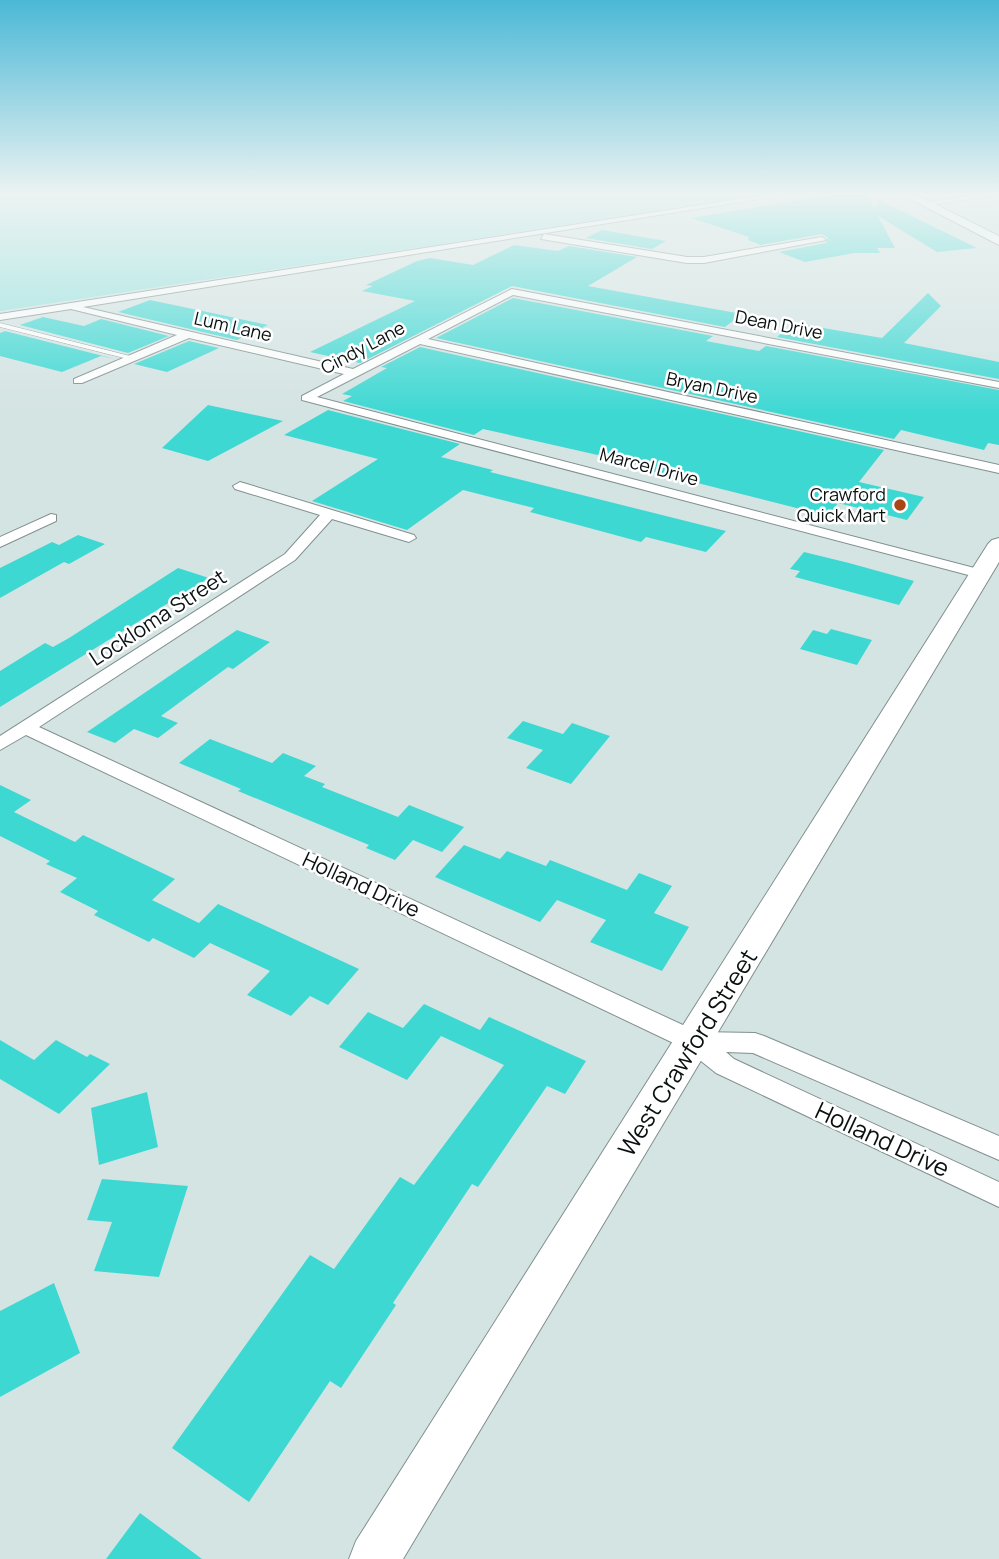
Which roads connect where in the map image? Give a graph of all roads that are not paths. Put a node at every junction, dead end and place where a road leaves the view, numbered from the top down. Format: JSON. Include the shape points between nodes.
{"nodes":[{"id":1,"x":306,"y":268,"type":"edge"},
{"id":2,"x":512,"y":292,"type":"joint"},
{"id":3,"x":63,"y":305,"type":"junction"},
{"id":4,"x":0,"y":317,"type":"edge"},
{"id":5,"x":0,"y":325,"type":"edge"},
{"id":6,"x":188,"y":334,"type":"junction"},
{"id":7,"x":417,"y":340,"type":"junction"},
{"id":8,"x":132,"y":358,"type":"junction"},
{"id":9,"x":354,"y":373,"type":"junction"},
{"id":10,"x":78,"y":381,"type":"dead end"},
{"id":11,"x":999,"y":385,"type":"edge"},
{"id":12,"x":306,"y":398,"type":"joint"},
{"id":13,"x":999,"y":469,"type":"edge"},
{"id":14,"x":240,"y":486,"type":"dead end"},
{"id":15,"x":329,"y":514,"type":"junction"},
{"id":16,"x":51,"y":518,"type":"dead end"},
{"id":17,"x":410,"y":538,"type":"dead end"},
{"id":18,"x":0,"y":542,"type":"edge"},
{"id":19,"x":990,"y":559,"type":"edge"},
{"id":20,"x":26,"y":728,"type":"junction"},
{"id":21,"x":0,"y":744,"type":"edge"},
{"id":22,"x":695,"y":1042,"type":"junction"},
{"id":23,"x":999,"y":1148,"type":"edge"},
{"id":24,"x":999,"y":1195,"type":"edge"},
{"id":25,"x":374,"y":1559,"type":"edge"}],
"edges":[{"from":1,"to":3,"type":"street"},
{"from":2,"to":7,"type":"street","name":"Cindy Lane"},
{"from":2,"to":11,"type":"street","name":"Dean Drive"},
{"from":3,"to":4,"type":"street"},
{"from":3,"to":6,"type":"street","name":"Lum Lane"},
{"from":5,"to":8,"type":"lane"},
{"from":6,"to":8,"type":"street"},
{"from":6,"to":9,"type":"street","name":"Lum Lane"},
{"from":7,"to":9,"type":"street","name":"Cindy Lane"},
{"from":7,"to":13,"type":"street","name":"Bryan Drive"},
{"from":8,"to":10,"type":"street"},
{"from":9,"to":12,"type":"street","name":"Cindy Lane"},
{"from":12,"to":19,"type":"street","name":"Marcel Drive"},
{"from":14,"to":15,"type":"street"},
{"from":15,"to":17,"type":"street"},
{"from":15,"to":20,"type":"street","name":"Lockloma Street","via":[[290,557]]},
{"from":16,"to":18,"type":"street"},
{"from":19,"to":22,"type":"street","name":"West Crawford Street"},
{"from":20,"to":21,"type":"street","name":"Lockloma Street"},
{"from":20,"to":22,"type":"street","name":"Holland Drive"},
{"from":22,"to":23,"type":"street","name":"Holland Drive","via":[[755,1043]]},
{"from":22,"to":24,"type":"street","name":"Holland Drive","via":[[725,1066]]},
{"from":22,"to":25,"type":"street","name":"West Crawford Street"}]}
